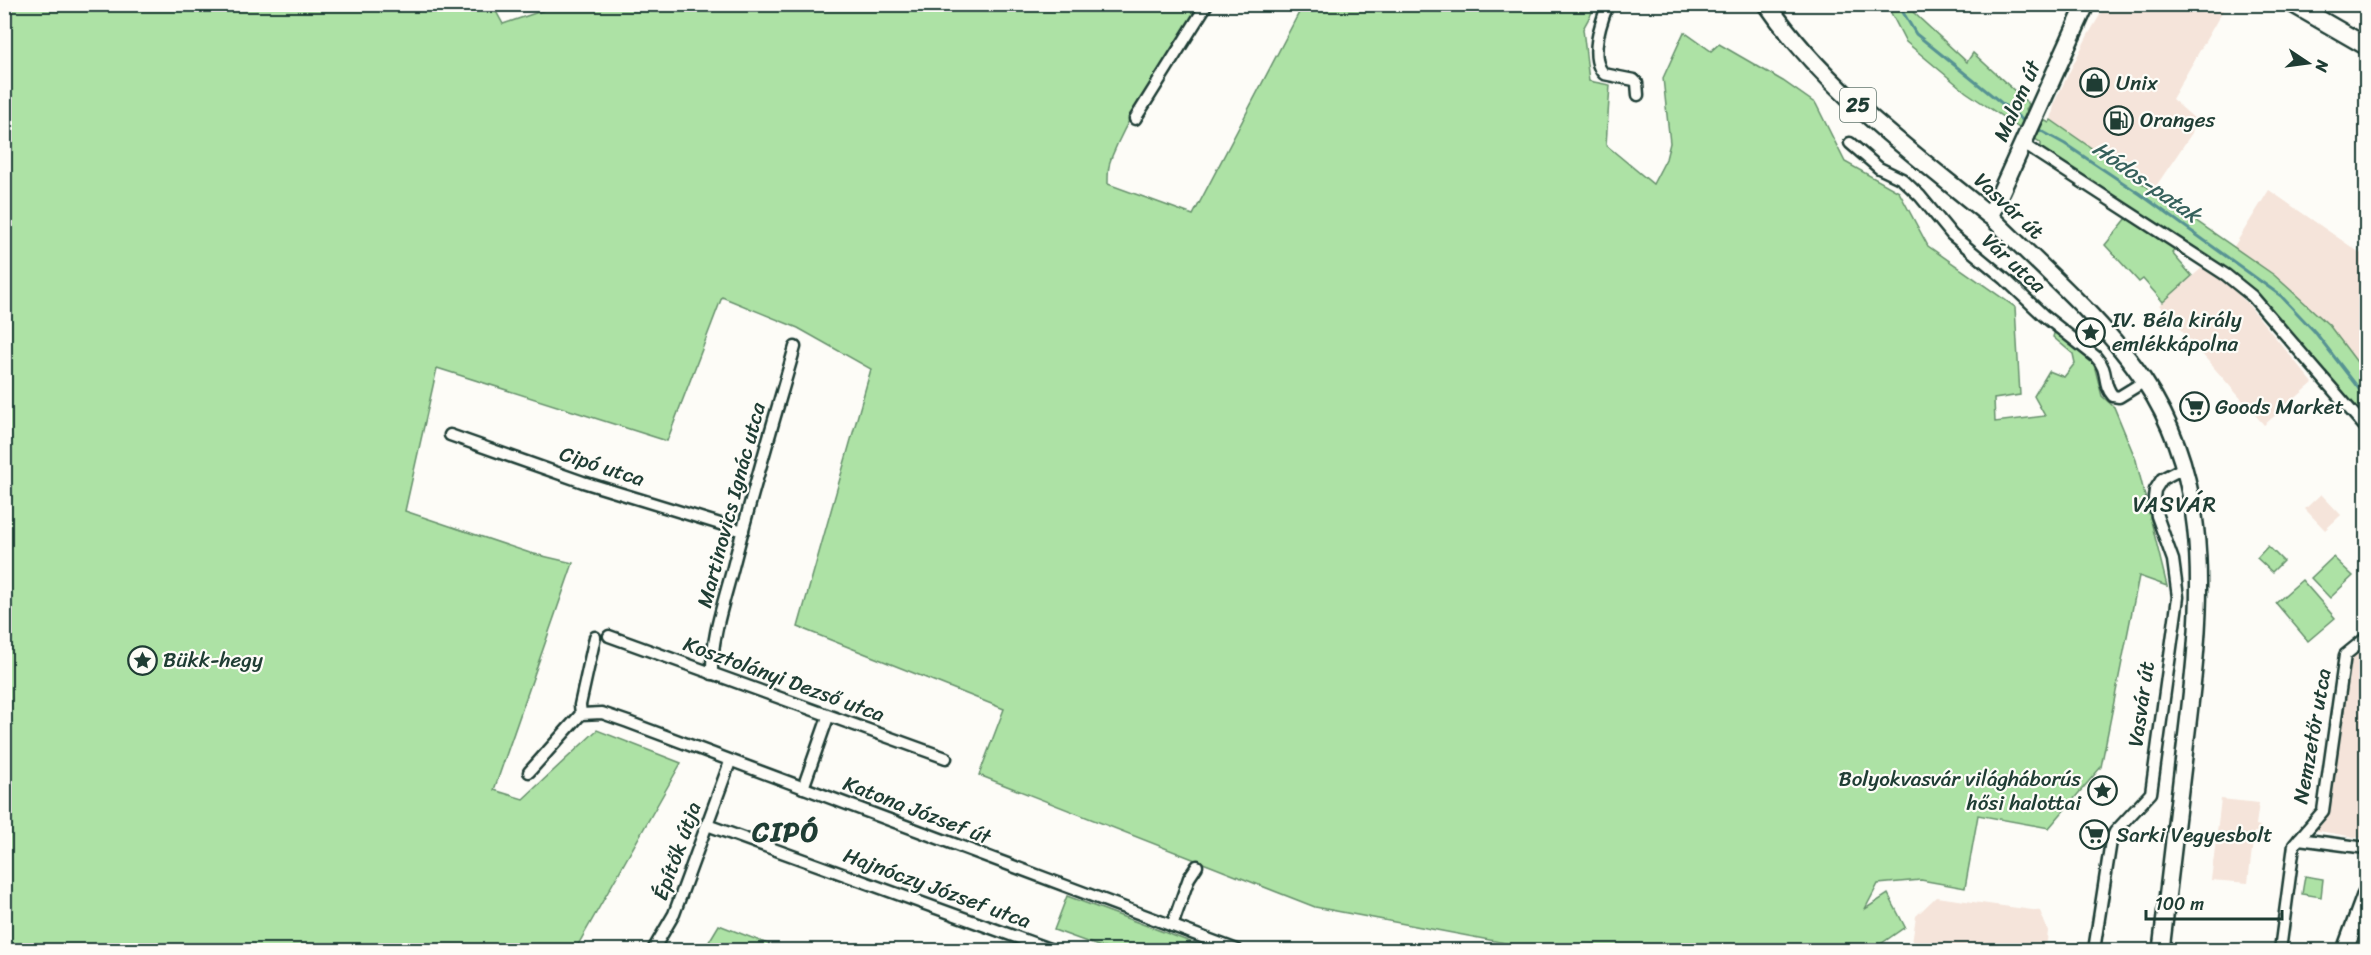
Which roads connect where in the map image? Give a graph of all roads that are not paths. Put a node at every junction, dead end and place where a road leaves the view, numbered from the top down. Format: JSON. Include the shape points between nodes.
{"nodes":[{"id":1,"x":1207,"y":4,"type":"edge"},
{"id":2,"x":1608,"y":4,"type":"edge"},
{"id":3,"x":1767,"y":4,"type":"edge"},
{"id":4,"x":2086,"y":4,"type":"edge"},
{"id":5,"x":2293,"y":4,"type":"edge"},
{"id":6,"x":2367,"y":46,"type":"edge"},
{"id":7,"x":1638,"y":95,"type":"dead end"},
{"id":8,"x":1135,"y":119,"type":"dead end"},
{"id":9,"x":2024,"y":140,"type":"junction"},
{"id":10,"x":1851,"y":142,"type":"dead end"},
{"id":11,"x":2002,"y":189,"type":"junction"},
{"id":12,"x":1962,"y":192,"type":"junction"},
{"id":13,"x":1990,"y":216,"type":"junction"},
{"id":14,"x":795,"y":347,"type":"dead end"},
{"id":15,"x":2145,"y":381,"type":"junction"},
{"id":16,"x":2367,"y":428,"type":"edge"},
{"id":17,"x":450,"y":435,"type":"dead end"},
{"id":18,"x":2185,"y":467,"type":"junction"},
{"id":19,"x":742,"y":531,"type":"junction"},
{"id":20,"x":609,"y":636,"type":"dead end"},
{"id":21,"x":594,"y":637,"type":"dead end"},
{"id":22,"x":2367,"y":638,"type":"edge"},
{"id":23,"x":712,"y":674,"type":"junction"},
{"id":24,"x":581,"y":714,"type":"junction"},
{"id":25,"x":828,"y":717,"type":"junction"},
{"id":26,"x":946,"y":758,"type":"dead end"},
{"id":27,"x":730,"y":762,"type":"junction"},
{"id":28,"x":529,"y":772,"type":"dead end"},
{"id":29,"x":803,"y":788,"type":"junction"},
{"id":30,"x":707,"y":825,"type":"junction"},
{"id":31,"x":2299,"y":839,"type":"junction"},
{"id":32,"x":2367,"y":848,"type":"edge"},
{"id":33,"x":1197,"y":866,"type":"dead end"},
{"id":34,"x":2367,"y":893,"type":"edge"},
{"id":35,"x":1172,"y":926,"type":"junction"},
{"id":36,"x":2348,"y":946,"type":"edge"},
{"id":37,"x":653,"y":951,"type":"edge"},
{"id":38,"x":1052,"y":951,"type":"edge"},
{"id":39,"x":1238,"y":951,"type":"edge"},
{"id":40,"x":2094,"y":951,"type":"edge"},
{"id":41,"x":2161,"y":951,"type":"edge"},
{"id":42,"x":2280,"y":951,"type":"edge"}],
"edges":[{"from":1,"to":8,"type":"street"},
{"from":2,"to":7,"type":"street","via":[[1597,40],[1599,67],[1604,74],[1634,80]]},
{"from":3,"to":12,"type":"main road","name":"Vasvár út","number":"25","via":[[1833,82]]},
{"from":4,"to":9,"type":"main road","name":"Malom út"},
{"from":5,"to":6,"type":"main road"},
{"from":9,"to":11,"type":"main road","name":"Malom út"},
{"from":9,"to":16,"type":"street","via":[[2252,296]]},
{"from":10,"to":15,"type":"street","name":"Vár utca","via":[[1879,168],[1902,178],[1952,235],[2096,357],[2104,365],[2106,384],[2113,396],[2119,397]]},
{"from":11,"to":12,"type":"main road","number":"25","via":[[1983,200]]},
{"from":11,"to":13,"type":"main road","name":"Malom út"},
{"from":12,"to":13,"type":"main road","name":"Vasvár út","number":"25"},
{"from":13,"to":15,"type":"street","name":"Vasvár út","via":[[2103,329]]},
{"from":14,"to":19,"type":"street","name":"Martinovics Ignác utca"},
{"from":15,"to":18,"type":"street","name":"Vasvár út","via":[[2168,422]]},
{"from":17,"to":19,"type":"street","name":"Cipó utca","via":[[583,482]]},
{"from":18,"to":40,"type":"street","name":"Vasvár út","via":[[2162,479],[2154,498],[2173,560],[2178,597],[2151,793],[2111,841]]},
{"from":18,"to":41,"type":"street","name":"Vasvár út","via":[[2194,509],[2199,618]]},
{"from":19,"to":23,"type":"street","name":"Martinovics Ignác utca","via":[[715,637]]},
{"from":20,"to":23,"type":"street","name":"Kosztolányi Dezső utca"},
{"from":21,"to":24,"type":"street"},
{"from":22,"to":31,"type":"street","name":"Nemzetőr utca","via":[[2345,655],[2322,811]]},
{"from":23,"to":25,"type":"street","name":"Kosztolányi Dezső utca"},
{"from":24,"to":27,"type":"street","name":"Katona József út","via":[[602,713]]},
{"from":24,"to":28,"type":"street"},
{"from":25,"to":26,"type":"street","name":"Kosztolányi Dezső utca"},
{"from":25,"to":29,"type":"street"},
{"from":27,"to":29,"type":"street","name":"Katona József út"},
{"from":27,"to":30,"type":"street","name":"Építők útja"},
{"from":29,"to":35,"type":"street","name":"Katona József út"},
{"from":30,"to":37,"type":"street","name":"Építők útja","via":[[674,914]]},
{"from":30,"to":38,"type":"street","name":"Hajnóczy József utca"},
{"from":31,"to":32,"type":"street"},
{"from":31,"to":42,"type":"street","name":"Nemzetőr utca","via":[[2294,845]]},
{"from":33,"to":35,"type":"street"},
{"from":34,"to":36,"type":"street"},
{"from":35,"to":39,"type":"street","name":"Katona József út"}]}
